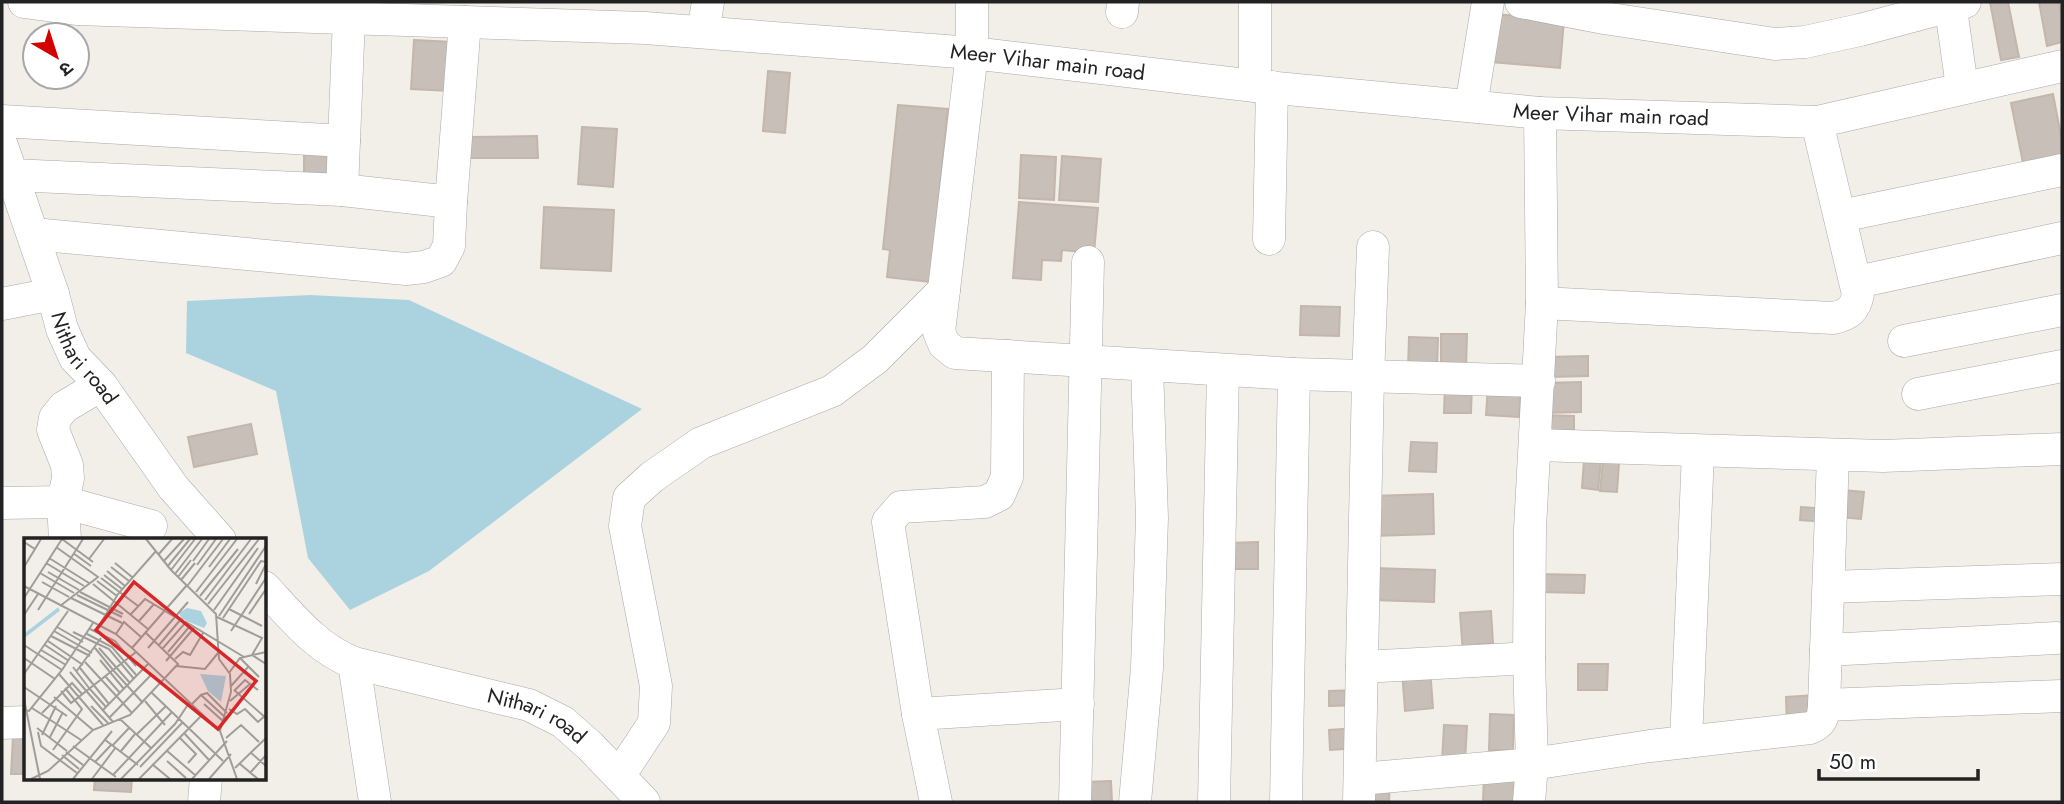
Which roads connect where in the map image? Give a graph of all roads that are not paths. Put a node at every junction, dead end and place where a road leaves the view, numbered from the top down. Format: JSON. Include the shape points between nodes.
{"nodes":[{"id":1,"x":24,"y":2,"type":"edge"},
{"id":2,"x":972,"y":2,"type":"edge"},
{"id":3,"x":1255,"y":2,"type":"edge"},
{"id":4,"x":1488,"y":2,"type":"edge"},
{"id":5,"x":1521,"y":2,"type":"edge"},
{"id":6,"x":1955,"y":3,"type":"edge"},
{"id":7,"x":115,"y":6,"type":"edge"},
{"id":8,"x":275,"y":9,"type":"edge"},
{"id":9,"x":513,"y":13,"type":"edge"},
{"id":10,"x":705,"y":17,"type":"edge"},
{"id":11,"x":349,"y":18,"type":"junction"},
{"id":12,"x":465,"y":22,"type":"junction"},
{"id":13,"x":972,"y":52,"type":"junction"},
{"id":14,"x":2061,"y":70,"type":"edge"},
{"id":15,"x":1264,"y":87,"type":"junction"},
{"id":16,"x":1962,"y":87,"type":"junction"},
{"id":17,"x":1471,"y":106,"type":"junction"},
{"id":18,"x":1540,"y":113,"type":"junction"},
{"id":19,"x":2,"y":121,"type":"edge"},
{"id":20,"x":1817,"y":122,"type":"junction"},
{"id":21,"x":344,"y":141,"type":"junction"},
{"id":22,"x":2,"y":146,"type":"edge"},
{"id":23,"x":2062,"y":170,"type":"edge"},
{"id":24,"x":12,"y":175,"type":"junction"},
{"id":25,"x":342,"y":190,"type":"junction"},
{"id":26,"x":451,"y":202,"type":"junction"},
{"id":27,"x":1841,"y":216,"type":"junction"},
{"id":28,"x":33,"y":234,"type":"junction"},
{"id":29,"x":2062,"y":238,"type":"edge"},
{"id":30,"x":1269,"y":239,"type":"dead end"},
{"id":31,"x":1373,"y":247,"type":"dead end"},
{"id":32,"x":1088,"y":262,"type":"dead end"},
{"id":33,"x":1857,"y":282,"type":"junction"},
{"id":34,"x":944,"y":290,"type":"junction"},
{"id":35,"x":54,"y":294,"type":"junction"},
{"id":36,"x":1542,"y":303,"type":"junction"},
{"id":37,"x":2,"y":304,"type":"edge"},
{"id":38,"x":2062,"y":310,"type":"edge"},
{"id":39,"x":1904,"y":341,"type":"dead end"},
{"id":40,"x":1008,"y":356,"type":"junction"},
{"id":41,"x":1086,"y":362,"type":"junction"},
{"id":42,"x":1147,"y":366,"type":"junction"},
{"id":43,"x":2062,"y":366,"type":"edge"},
{"id":44,"x":1223,"y":371,"type":"junction"},
{"id":45,"x":1294,"y":374,"type":"junction"},
{"id":46,"x":1367,"y":378,"type":"junction"},
{"id":47,"x":1539,"y":380,"type":"junction"},
{"id":48,"x":101,"y":385,"type":"junction"},
{"id":49,"x":1918,"y":394,"type":"dead end"},
{"id":50,"x":1536,"y":445,"type":"junction"},
{"id":51,"x":2062,"y":449,"type":"edge"},
{"id":52,"x":1698,"y":452,"type":"junction"},
{"id":53,"x":1833,"y":456,"type":"junction"},
{"id":54,"x":173,"y":487,"type":"junction"},
{"id":55,"x":63,"y":502,"type":"junction"},
{"id":56,"x":2,"y":503,"type":"edge"},
{"id":57,"x":150,"y":533,"type":"edge"},
{"id":58,"x":65,"y":538,"type":"edge"},
{"id":59,"x":218,"y":538,"type":"edge"},
{"id":60,"x":2062,"y":579,"type":"edge"},
{"id":61,"x":1829,"y":587,"type":"junction"},
{"id":62,"x":266,"y":589,"type":"edge"},
{"id":63,"x":2057,"y":638,"type":"dead end"},
{"id":64,"x":1826,"y":650,"type":"junction"},
{"id":65,"x":1529,"y":658,"type":"junction"},
{"id":66,"x":354,"y":663,"type":"junction"},
{"id":67,"x":1362,"y":667,"type":"junction"},
{"id":68,"x":2062,"y":696,"type":"edge"},
{"id":69,"x":1078,"y":704,"type":"junction"},
{"id":70,"x":1824,"y":705,"type":"junction"},
{"id":71,"x":918,"y":714,"type":"junction"},
{"id":72,"x":24,"y":722,"type":"edge"},
{"id":73,"x":2,"y":723,"type":"edge"},
{"id":74,"x":1686,"y":742,"type":"junction"},
{"id":75,"x":1532,"y":764,"type":"junction"},
{"id":76,"x":620,"y":776,"type":"junction"},
{"id":77,"x":206,"y":780,"type":"edge"},
{"id":78,"x":1359,"y":791,"type":"edge"},
{"id":79,"x":204,"y":802,"type":"edge"},
{"id":80,"x":375,"y":802,"type":"edge"},
{"id":81,"x":644,"y":802,"type":"edge"},
{"id":82,"x":936,"y":802,"type":"edge"},
{"id":83,"x":1075,"y":802,"type":"edge"},
{"id":84,"x":1135,"y":802,"type":"edge"},
{"id":85,"x":1214,"y":802,"type":"edge"},
{"id":86,"x":1286,"y":802,"type":"edge"},
{"id":87,"x":1529,"y":802,"type":"edge"}],
"edges":[{"from":1,"to":7,"type":"street","name":"Meer Vihar main road","via":[[76,9]]},
{"from":2,"to":13,"type":"street"},
{"from":3,"to":15,"type":"street"},
{"from":4,"to":17,"type":"street"},
{"from":5,"to":6,"type":"street","via":[[1775,44],[1860,30]]},
{"from":6,"to":16,"type":"street"},
{"from":7,"to":8,"type":"street","name":"Meer Vihar main road"},
{"from":8,"to":11,"type":"street","name":"Meer Vihar main road"},
{"from":9,"to":10,"type":"street","name":"Meer Vihar main road"},
{"from":9,"to":12,"type":"street","name":"Meer Vihar main road"},
{"from":10,"to":13,"type":"street","name":"Meer Vihar main road"},
{"from":11,"to":12,"type":"street","name":"Meer Vihar main road"},
{"from":11,"to":21,"type":"street"},
{"from":12,"to":26,"type":"street"},
{"from":13,"to":15,"type":"street","name":"Meer Vihar main road"},
{"from":13,"to":34,"type":"street"},
{"from":14,"to":16,"type":"street","name":"Meer Vihar main road"},
{"from":15,"to":17,"type":"street","name":"Meer Vihar main road"},
{"from":15,"to":30,"type":"street"},
{"from":16,"to":20,"type":"street","name":"Meer Vihar main road"},
{"from":17,"to":18,"type":"street","name":"Meer Vihar main road"},
{"from":18,"to":20,"type":"street","name":"Meer Vihar main road"},
{"from":18,"to":36,"type":"street"},
{"from":19,"to":21,"type":"street"},
{"from":20,"to":27,"type":"street"},
{"from":21,"to":25,"type":"street"},
{"from":22,"to":24,"type":"street","name":"Nithari road"},
{"from":23,"to":27,"type":"street"},
{"from":24,"to":25,"type":"street"},
{"from":24,"to":28,"type":"street","name":"Nithari road"},
{"from":25,"to":26,"type":"street"},
{"from":26,"to":28,"type":"street","via":[[449,246],[442,261],[406,269]]},
{"from":27,"to":33,"type":"street"},
{"from":28,"to":35,"type":"street","name":"Nithari road"},
{"from":29,"to":33,"type":"street"},
{"from":31,"to":46,"type":"street"},
{"from":32,"to":41,"type":"street"},
{"from":33,"to":36,"type":"street","via":[[1856,307],[1833,318]]},
{"from":34,"to":40,"type":"street","via":[[939,332],[944,344],[955,353]]},
{"from":34,"to":76,"type":"street","via":[[875,359],[832,391],[701,443],[629,498],[625,526],[656,686],[653,723]]},
{"from":35,"to":37,"type":"street"},
{"from":35,"to":48,"type":"street","name":"Nithari road","via":[[75,358]]},
{"from":36,"to":47,"type":"street"},
{"from":38,"to":39,"type":"street"},
{"from":40,"to":41,"type":"street"},
{"from":40,"to":71,"type":"street","via":[[1007,477],[999,495],[985,502],[901,507],[888,522]]},
{"from":41,"to":42,"type":"street"},
{"from":41,"to":69,"type":"street"},
{"from":42,"to":44,"type":"street"},
{"from":42,"to":84,"type":"street","via":[[1151,545],[1147,668]]},
{"from":43,"to":49,"type":"street"},
{"from":44,"to":45,"type":"street"},
{"from":44,"to":85,"type":"street"},
{"from":45,"to":46,"type":"street"},
{"from":45,"to":86,"type":"street"},
{"from":46,"to":47,"type":"street"},
{"from":46,"to":67,"type":"street"},
{"from":47,"to":50,"type":"street"},
{"from":48,"to":54,"type":"street","name":"Nithari road"},
{"from":48,"to":55,"type":"street","via":[[64,407],[55,418],[53,430],[67,465]]},
{"from":50,"to":52,"type":"street"},
{"from":50,"to":65,"type":"street"},
{"from":51,"to":53,"type":"street"},
{"from":52,"to":53,"type":"street"},
{"from":52,"to":74,"type":"street"},
{"from":53,"to":61,"type":"street"},
{"from":54,"to":57,"type":"street"},
{"from":54,"to":59,"type":"street","name":"Nithari road"},
{"from":55,"to":56,"type":"street"},
{"from":55,"to":57,"type":"street"},
{"from":55,"to":58,"type":"street"},
{"from":60,"to":61,"type":"street"},
{"from":61,"to":64,"type":"street"},
{"from":62,"to":66,"type":"street","name":"Nithari road","via":[[308,635],[334,655]]},
{"from":63,"to":64,"type":"street"},
{"from":64,"to":70,"type":"street"},
{"from":65,"to":67,"type":"street"},
{"from":65,"to":75,"type":"street"},
{"from":66,"to":76,"type":"street","name":"Nithari road","via":[[529,705],[563,722]]},
{"from":66,"to":80,"type":"street"},
{"from":67,"to":78,"type":"street"},
{"from":68,"to":70,"type":"street"},
{"from":69,"to":71,"type":"street"},
{"from":69,"to":83,"type":"street"},
{"from":70,"to":74,"type":"street","via":[[1819,725],[1810,728]]},
{"from":71,"to":82,"type":"street"},
{"from":72,"to":73,"type":"street"},
{"from":74,"to":75,"type":"street"},
{"from":75,"to":78,"type":"street"},
{"from":75,"to":87,"type":"street"},
{"from":76,"to":81,"type":"street","name":"Nithari road"},
{"from":77,"to":79,"type":"street"}]}
